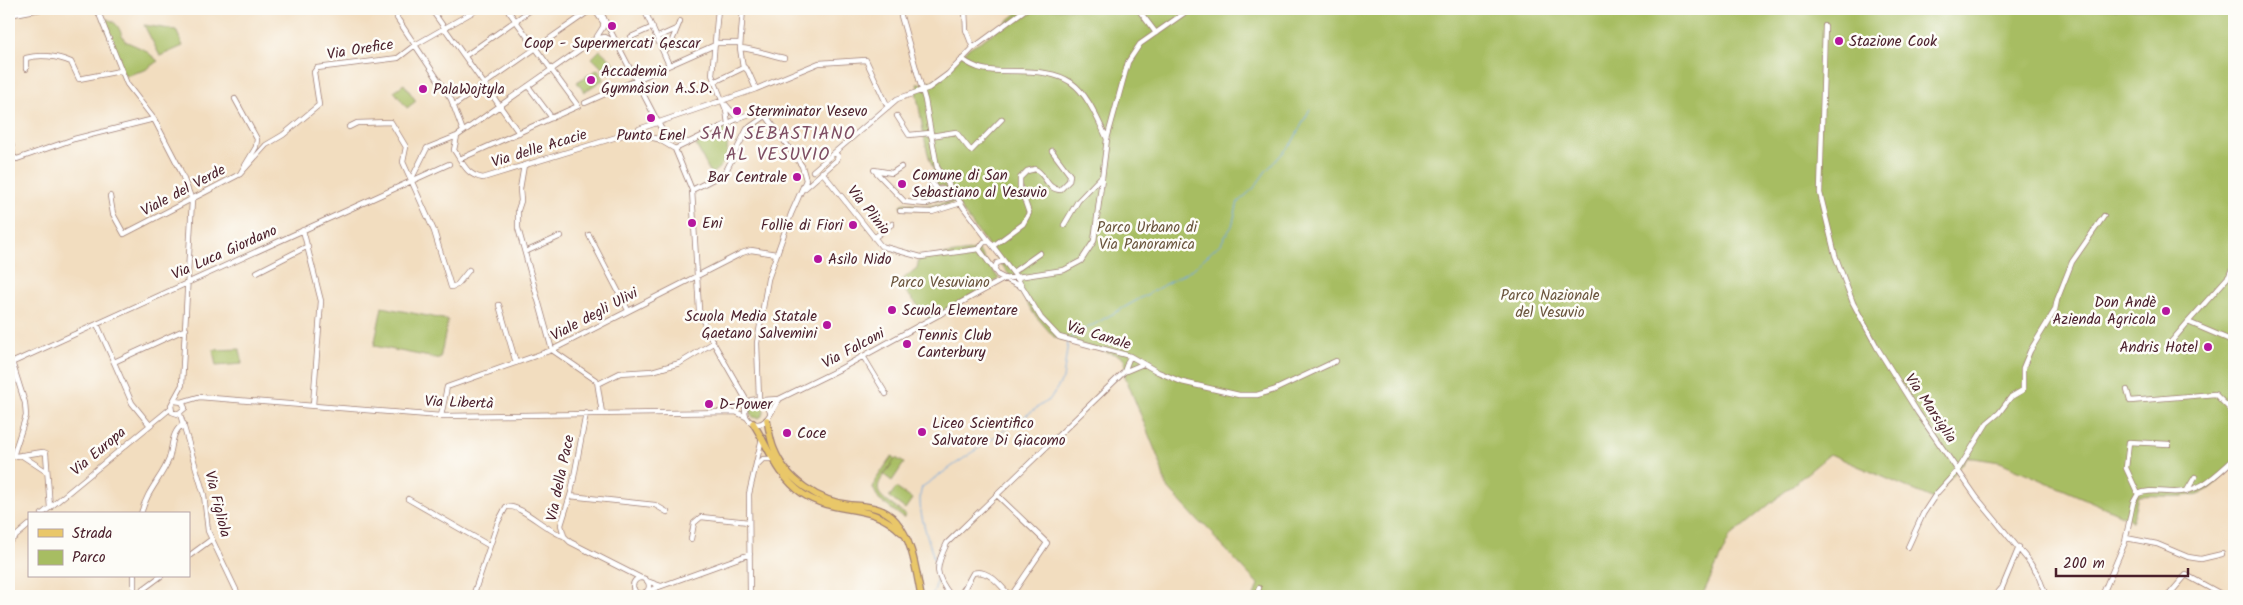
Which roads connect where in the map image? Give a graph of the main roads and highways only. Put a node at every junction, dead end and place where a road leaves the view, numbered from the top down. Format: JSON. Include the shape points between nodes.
{"nodes":[{"id":1,"x":766,"y":420,"type":"road end"},
{"id":2,"x":753,"y":423,"type":"road end"},
{"id":3,"x":907,"y":540,"type":"junction"},
{"id":4,"x":921,"y":596,"type":"edge"}],
"edges":[{"from":1,"to":3,"type":"main road","via":[[778,459],[797,482],[833,501],[869,506],[884,512],[896,520]]},
{"from":2,"to":3,"type":"main road","via":[[771,458],[805,495],[828,505],[877,514],[894,525]]},
{"from":3,"to":4,"type":"main road"}]}
